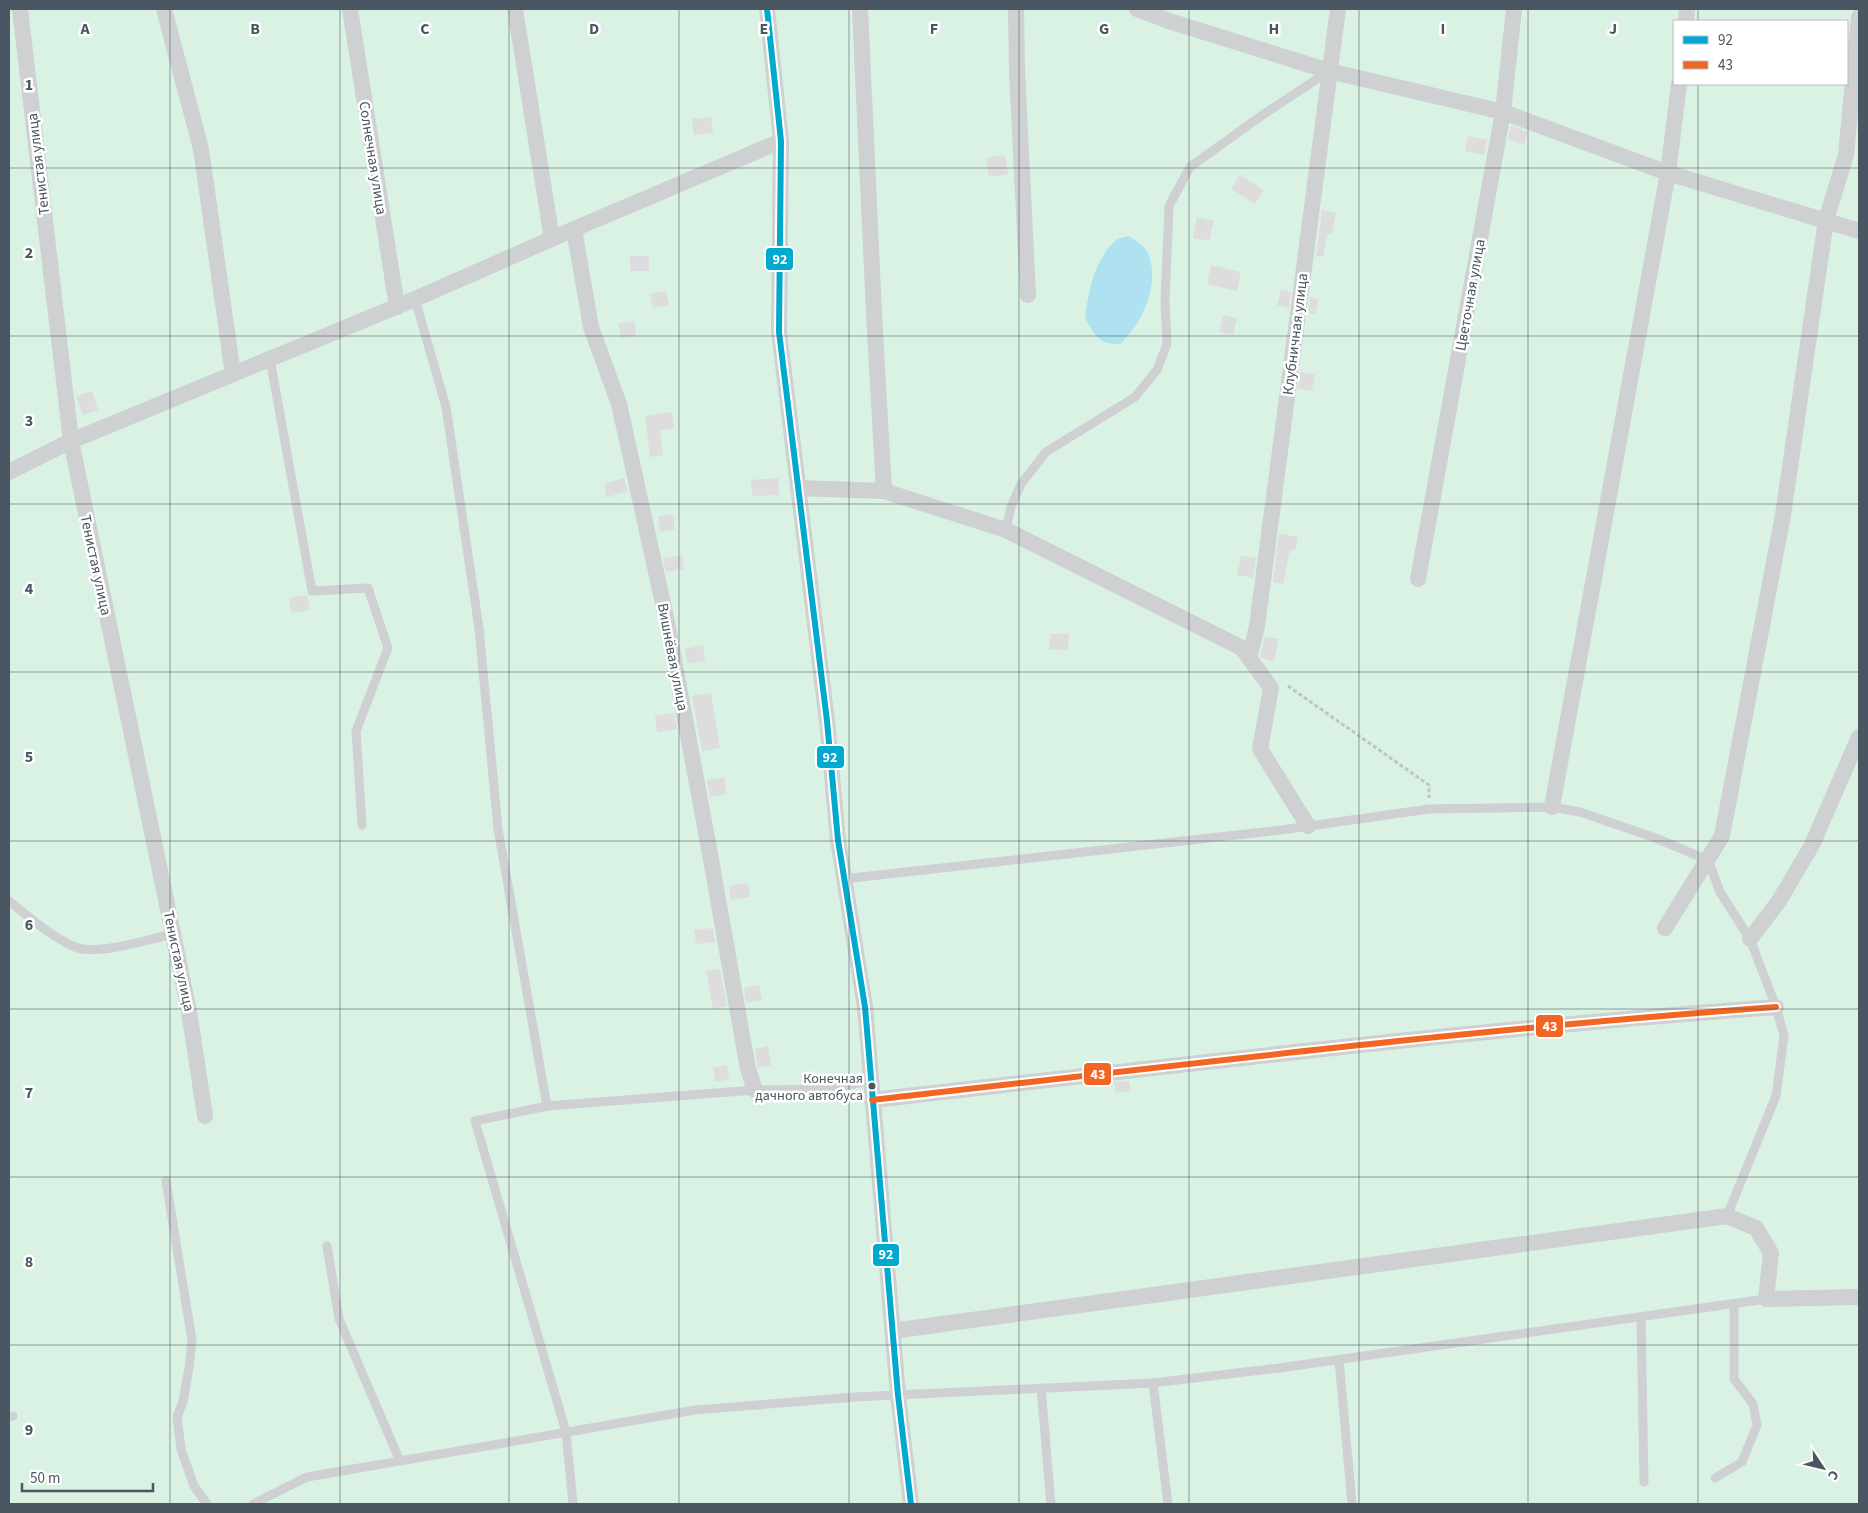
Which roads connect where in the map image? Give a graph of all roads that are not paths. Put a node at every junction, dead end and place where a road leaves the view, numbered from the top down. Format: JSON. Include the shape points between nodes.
{"nodes":[{"id":1,"x":20,"y":9,"type":"edge"},
{"id":2,"x":164,"y":9,"type":"edge"},
{"id":3,"x":350,"y":9,"type":"edge"},
{"id":4,"x":515,"y":9,"type":"edge"},
{"id":5,"x":767,"y":9,"type":"edge"},
{"id":6,"x":860,"y":9,"type":"edge"},
{"id":7,"x":1016,"y":9,"type":"edge"},
{"id":8,"x":1137,"y":9,"type":"edge"},
{"id":9,"x":1338,"y":9,"type":"edge"},
{"id":10,"x":1514,"y":9,"type":"edge"},
{"id":11,"x":1169,"y":15,"type":"edge"},
{"id":12,"x":1859,"y":17,"type":"edge"},
{"id":13,"x":1329,"y":71,"type":"junction"},
{"id":14,"x":1679,"y":85,"type":"edge"},
{"id":15,"x":1503,"y":112,"type":"junction"},
{"id":16,"x":781,"y":141,"type":"junction"},
{"id":17,"x":1668,"y":173,"type":"junction"},
{"id":18,"x":1826,"y":220,"type":"junction"},
{"id":19,"x":574,"y":229,"type":"junction"},
{"id":20,"x":1859,"y":231,"type":"edge"},
{"id":21,"x":552,"y":239,"type":"junction"},
{"id":22,"x":1028,"y":295,"type":"dead end"},
{"id":23,"x":415,"y":299,"type":"junction"},
{"id":24,"x":397,"y":307,"type":"junction"},
{"id":25,"x":270,"y":359,"type":"junction"},
{"id":26,"x":233,"y":374,"type":"junction"},
{"id":27,"x":70,"y":441,"type":"junction"},
{"id":28,"x":9,"y":472,"type":"edge"},
{"id":29,"x":798,"y":488,"type":"junction"},
{"id":30,"x":884,"y":491,"type":"junction"},
{"id":31,"x":1006,"y":530,"type":"junction"},
{"id":32,"x":1418,"y":579,"type":"dead end"},
{"id":33,"x":1249,"y":658,"type":"junction"},
{"id":34,"x":1859,"y":736,"type":"edge"},
{"id":35,"x":1552,"y":807,"type":"junction"},
{"id":36,"x":362,"y":825,"type":"dead end"},
{"id":37,"x":1308,"y":826,"type":"junction"},
{"id":38,"x":1708,"y":860,"type":"junction"},
{"id":39,"x":843,"y":879,"type":"junction"},
{"id":40,"x":9,"y":901,"type":"edge"},
{"id":41,"x":1665,"y":928,"type":"dead end"},
{"id":42,"x":173,"y":934,"type":"junction"},
{"id":43,"x":1750,"y":939,"type":"junction"},
{"id":44,"x":1776,"y":1007,"type":"junction"},
{"id":45,"x":870,"y":1081,"type":"junction"},
{"id":46,"x":755,"y":1090,"type":"junction"},
{"id":47,"x":872,"y":1100,"type":"junction"},
{"id":48,"x":547,"y":1106,"type":"junction"},
{"id":49,"x":205,"y":1116,"type":"dead end"},
{"id":50,"x":166,"y":1181,"type":"dead end"},
{"id":51,"x":1727,"y":1216,"type":"junction"},
{"id":52,"x":327,"y":1246,"type":"dead end"},
{"id":53,"x":1859,"y":1297,"type":"edge"},
{"id":54,"x":1766,"y":1299,"type":"junction"},
{"id":55,"x":1734,"y":1304,"type":"junction"},
{"id":56,"x":1641,"y":1317,"type":"junction"},
{"id":57,"x":892,"y":1331,"type":"junction"},
{"id":58,"x":1338,"y":1360,"type":"junction"},
{"id":59,"x":1153,"y":1383,"type":"junction"},
{"id":60,"x":1041,"y":1388,"type":"junction"},
{"id":61,"x":898,"y":1395,"type":"junction"},
{"id":62,"x":566,"y":1432,"type":"junction"},
{"id":63,"x":400,"y":1461,"type":"junction"},
{"id":64,"x":1715,"y":1478,"type":"dead end"},
{"id":65,"x":1644,"y":1482,"type":"dead end"},
{"id":66,"x":207,"y":1504,"type":"edge"},
{"id":67,"x":253,"y":1504,"type":"edge"},
{"id":68,"x":573,"y":1504,"type":"edge"},
{"id":69,"x":911,"y":1504,"type":"edge"},
{"id":70,"x":1051,"y":1504,"type":"edge"},
{"id":71,"x":1168,"y":1504,"type":"edge"},
{"id":72,"x":1352,"y":1504,"type":"edge"}],
"edges":[{"from":1,"to":27,"type":"street","name":"Тенистая улица"},
{"from":2,"to":26,"type":"street","via":[[200,149]]},
{"from":3,"to":24,"type":"street","name":"Солнечная улица"},
{"from":4,"to":21,"type":"street"},
{"from":5,"to":16,"type":"street"},
{"from":6,"to":30,"type":"street"},
{"from":7,"to":22,"type":"street"},
{"from":8,"to":11,"type":"street"},
{"from":9,"to":13,"type":"street","name":"Клубничная улица"},
{"from":10,"to":15,"type":"street","name":"Цветочная улица"},
{"from":11,"to":13,"type":"street"},
{"from":12,"to":18,"type":"street","via":[[1846,155]]},
{"from":13,"to":15,"type":"street"},
{"from":13,"to":31,"type":"lane","via":[[1190,167],[1169,206],[1165,301],[1167,344],[1158,370],[1135,397],[1046,452],[1021,484]]},
{"from":13,"to":33,"type":"street","name":"Клубничная улица","via":[[1258,616]]},
{"from":14,"to":17,"type":"street"},
{"from":15,"to":17,"type":"street"},
{"from":15,"to":32,"type":"street","name":"Цветочная улица"},
{"from":16,"to":19,"type":"street"},
{"from":16,"to":29,"type":"street","via":[[779,332]]},
{"from":17,"to":18,"type":"street"},
{"from":17,"to":35,"type":"street"},
{"from":18,"to":20,"type":"street"},
{"from":18,"to":38,"type":"street","via":[[1783,515],[1722,836]]},
{"from":19,"to":21,"type":"street"},
{"from":19,"to":46,"type":"street","name":"Вишнёвая улица","via":[[591,327],[619,404],[666,617],[748,1069]]},
{"from":21,"to":23,"type":"street"},
{"from":23,"to":24,"type":"street"},
{"from":23,"to":48,"type":"lane","via":[[446,407],[478,628],[498,829]]},
{"from":24,"to":25,"type":"street"},
{"from":25,"to":26,"type":"street"},
{"from":25,"to":36,"type":"lane","via":[[312,591],[368,588],[388,648],[356,731]]},
{"from":26,"to":27,"type":"street"},
{"from":27,"to":28,"type":"street"},
{"from":27,"to":42,"type":"street","name":"Тенистая улица"},
{"from":29,"to":30,"type":"street"},
{"from":29,"to":39,"type":"street"},
{"from":30,"to":31,"type":"street"},
{"from":31,"to":33,"type":"street","via":[[1242,648]]},
{"from":33,"to":37,"type":"street","via":[[1271,688],[1260,749]]},
{"from":34,"to":43,"type":"street","via":[[1812,845],[1779,901]]},
{"from":35,"to":37,"type":"lane","via":[[1429,809]]},
{"from":35,"to":38,"type":"lane","via":[[1580,812]]},
{"from":37,"to":39,"type":"lane"},
{"from":38,"to":41,"type":"street"},
{"from":38,"to":43,"type":"lane","via":[[1720,892]]},
{"from":39,"to":45,"type":"street","via":[[864,1007]]},
{"from":40,"to":42,"type":"lane","via":[[41,927],[76,948],[104,949]]},
{"from":42,"to":49,"type":"street","name":"Тенистая улица"},
{"from":43,"to":44,"type":"lane"},
{"from":44,"to":47,"type":"street","via":[[1212,1061]]},
{"from":44,"to":51,"type":"lane","via":[[1784,1036],[1776,1096]]},
{"from":45,"to":46,"type":"lane","via":[[828,1089]]},
{"from":45,"to":47,"type":"street"},
{"from":46,"to":48,"type":"lane"},
{"from":47,"to":57,"type":"street"},
{"from":48,"to":62,"type":"lane","via":[[474,1121]]},
{"from":50,"to":66,"type":"lane","via":[[192,1340],[183,1402],[177,1417],[181,1449],[194,1486]]},
{"from":51,"to":54,"type":"street","via":[[1756,1228],[1772,1253]]},
{"from":51,"to":57,"type":"street"},
{"from":52,"to":63,"type":"lane","via":[[339,1319]]},
{"from":53,"to":54,"type":"street"},
{"from":54,"to":55,"type":"lane"},
{"from":55,"to":56,"type":"lane"},
{"from":55,"to":64,"type":"lane","via":[[1734,1379],[1753,1404],[1757,1426],[1742,1462]]},
{"from":56,"to":58,"type":"lane"},
{"from":56,"to":65,"type":"lane"},
{"from":57,"to":61,"type":"street"},
{"from":58,"to":59,"type":"lane"},
{"from":58,"to":72,"type":"lane"},
{"from":59,"to":60,"type":"lane"},
{"from":59,"to":71,"type":"lane"},
{"from":60,"to":61,"type":"lane"},
{"from":60,"to":70,"type":"lane"},
{"from":61,"to":62,"type":"lane","via":[[695,1410]]},
{"from":61,"to":69,"type":"street"},
{"from":62,"to":63,"type":"lane"},
{"from":62,"to":68,"type":"lane"},
{"from":63,"to":67,"type":"lane","via":[[307,1476]]}]}
